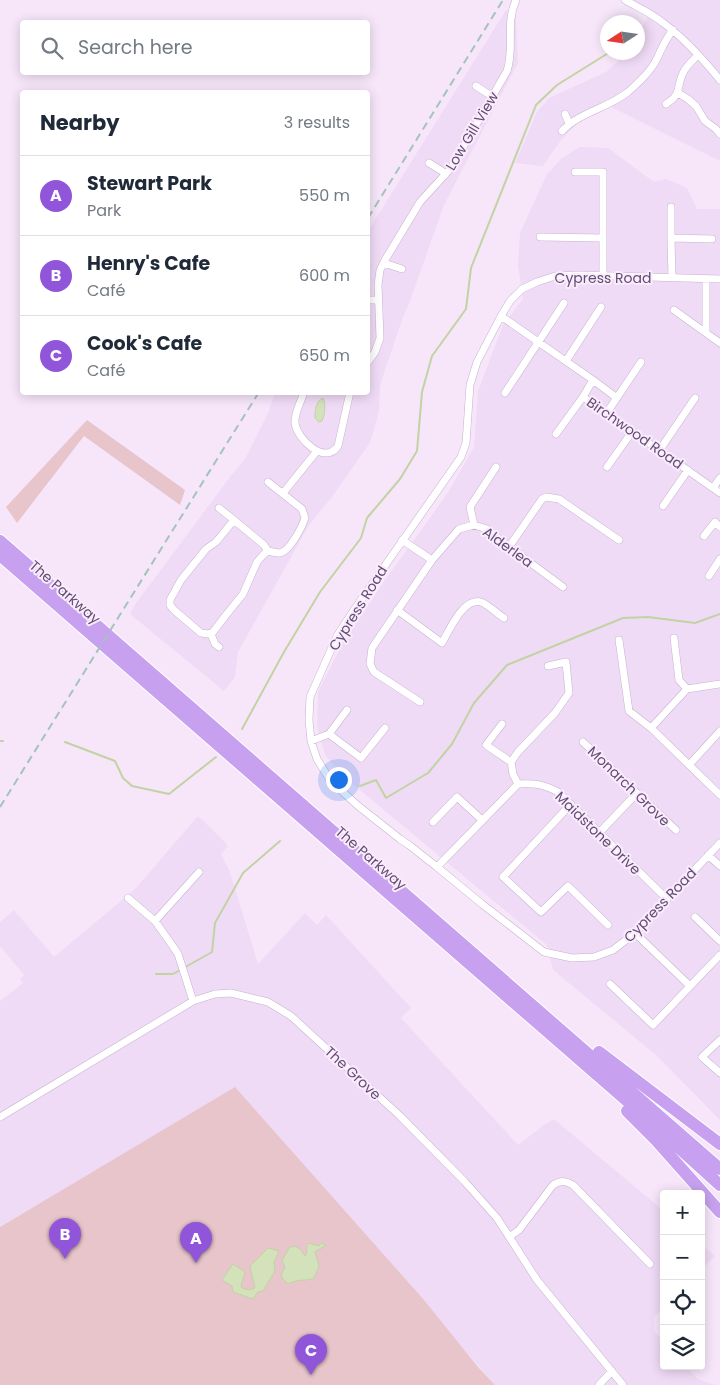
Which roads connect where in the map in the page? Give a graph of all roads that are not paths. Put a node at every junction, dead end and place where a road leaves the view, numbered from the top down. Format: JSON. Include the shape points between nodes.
{"nodes":[{"id":1,"x":516,"y":0,"type":"edge"},
{"id":2,"x":628,"y":1,"type":"edge"},
{"id":3,"x":673,"y":30,"type":"junction"},
{"id":4,"x":698,"y":55,"type":"junction"},
{"id":5,"x":720,"y":80,"type":"edge"},
{"id":6,"x":476,"y":86,"type":"dead end"},
{"id":7,"x":678,"y":93,"type":"junction"},
{"id":8,"x":493,"y":97,"type":"junction"},
{"id":9,"x":666,"y":104,"type":"dead end"},
{"id":10,"x":565,"y":114,"type":"dead end"},
{"id":11,"x":569,"y":123,"type":"junction"},
{"id":12,"x":562,"y":131,"type":"dead end"},
{"id":13,"x":720,"y":134,"type":"edge"},
{"id":14,"x":429,"y":162,"type":"dead end"},
{"id":15,"x":575,"y":172,"type":"dead end"},
{"id":16,"x":446,"y":175,"type":"junction"},
{"id":17,"x":671,"y":207,"type":"dead end"},
{"id":18,"x":540,"y":237,"type":"dead end"},
{"id":19,"x":602,"y":238,"type":"junction"},
{"id":20,"x":672,"y":238,"type":"junction"},
{"id":21,"x":712,"y":239,"type":"dead end"},
{"id":22,"x":384,"y":263,"type":"junction"},
{"id":23,"x":402,"y":269,"type":"dead end"},
{"id":24,"x":603,"y":277,"type":"junction"},
{"id":25,"x":672,"y":278,"type":"junction"},
{"id":26,"x":706,"y":279,"type":"junction"},
{"id":27,"x":720,"y":279,"type":"edge"},
{"id":28,"x":370,"y":300,"type":"edge"},
{"id":29,"x":378,"y":300,"type":"junction"},
{"id":30,"x":564,"y":303,"type":"dead end"},
{"id":31,"x":601,"y":307,"type":"dead end"},
{"id":32,"x":674,"y":310,"type":"dead end"},
{"id":33,"x":500,"y":316,"type":"junction"},
{"id":34,"x":706,"y":333,"type":"junction"},
{"id":35,"x":539,"y":342,"type":"junction"},
{"id":36,"x":720,"y":342,"type":"edge"},
{"id":37,"x":370,"y":358,"type":"edge"},
{"id":38,"x":566,"y":360,"type":"junction"},
{"id":39,"x":641,"y":362,"type":"dead end"},
{"id":40,"x":593,"y":380,"type":"junction"},
{"id":41,"x":505,"y":393,"type":"dead end"},
{"id":42,"x":303,"y":395,"type":"edge"},
{"id":43,"x":349,"y":395,"type":"edge"},
{"id":44,"x":583,"y":397,"type":"junction"},
{"id":45,"x":617,"y":398,"type":"junction"},
{"id":46,"x":695,"y":398,"type":"dead end"},
{"id":47,"x":606,"y":414,"type":"junction"},
{"id":48,"x":632,"y":432,"type":"junction"},
{"id":49,"x":556,"y":434,"type":"dead end"},
{"id":50,"x":317,"y":451,"type":"junction"},
{"id":51,"x":659,"y":451,"type":"junction"},
{"id":52,"x":496,"y":468,"type":"dead end"},
{"id":53,"x":607,"y":468,"type":"dead end"},
{"id":54,"x":688,"y":470,"type":"junction"},
{"id":55,"x":720,"y":478,"type":"edge"},
{"id":56,"x":268,"y":482,"type":"dead end"},
{"id":57,"x":713,"y":488,"type":"junction"},
{"id":58,"x":283,"y":493,"type":"junction"},
{"id":59,"x":720,"y":493,"type":"edge"},
{"id":60,"x":663,"y":506,"type":"dead end"},
{"id":61,"x":220,"y":508,"type":"dead end"},
{"id":62,"x":234,"y":520,"type":"junction"},
{"id":63,"x":474,"y":525,"type":"junction"},
{"id":64,"x":720,"y":527,"type":"edge"},
{"id":65,"x":704,"y":536,"type":"dead end"},
{"id":66,"x":402,"y":540,"type":"junction"},
{"id":67,"x":619,"y":540,"type":"dead end"},
{"id":68,"x":0,"y":541,"type":"edge"},
{"id":69,"x":509,"y":547,"type":"junction"},
{"id":70,"x":268,"y":551,"type":"junction"},
{"id":71,"x":0,"y":554,"type":"edge"},
{"id":72,"x":720,"y":559,"type":"edge"},
{"id":73,"x":432,"y":560,"type":"junction"},
{"id":74,"x":709,"y":576,"type":"dead end"},
{"id":75,"x":563,"y":587,"type":"dead end"},
{"id":76,"x":398,"y":610,"type":"junction"},
{"id":77,"x":504,"y":618,"type":"dead end"},
{"id":78,"x":211,"y":634,"type":"junction"},
{"id":79,"x":674,"y":638,"type":"dead end"},
{"id":80,"x":619,"y":640,"type":"dead end"},
{"id":81,"x":219,"y":647,"type":"dead end"},
{"id":82,"x":548,"y":666,"type":"dead end"},
{"id":83,"x":720,"y":684,"type":"edge"},
{"id":84,"x":688,"y":689,"type":"junction"},
{"id":85,"x":420,"y":702,"type":"dead end"},
{"id":86,"x":347,"y":710,"type":"dead end"},
{"id":87,"x":502,"y":724,"type":"dead end"},
{"id":88,"x":385,"y":728,"type":"dead end"},
{"id":89,"x":651,"y":728,"type":"junction"},
{"id":90,"x":720,"y":731,"type":"edge"},
{"id":91,"x":329,"y":734,"type":"junction"},
{"id":92,"x":311,"y":741,"type":"junction"},
{"id":93,"x":583,"y":742,"type":"dead end"},
{"id":94,"x":511,"y":762,"type":"junction"},
{"id":95,"x":689,"y":765,"type":"junction"},
{"id":96,"x":518,"y":784,"type":"junction"},
{"id":97,"x":636,"y":793,"type":"junction"},
{"id":98,"x":720,"y":795,"type":"edge"},
{"id":99,"x":571,"y":804,"type":"junction"},
{"id":100,"x":482,"y":820,"type":"junction"},
{"id":101,"x":433,"y":822,"type":"dead end"},
{"id":102,"x":676,"y":830,"type":"dead end"},
{"id":103,"x":599,"y":833,"type":"junction"},
{"id":104,"x":720,"y":843,"type":"edge"},
{"id":105,"x":708,"y":855,"type":"junction"},
{"id":106,"x":720,"y":866,"type":"edge"},
{"id":107,"x":437,"y":867,"type":"junction"},
{"id":108,"x":198,"y":872,"type":"dead end"},
{"id":109,"x":128,"y":898,"type":"dead end"},
{"id":110,"x":667,"y":899,"type":"junction"},
{"id":111,"x":695,"y":917,"type":"dead end"},
{"id":112,"x":155,"y":921,"type":"junction"},
{"id":113,"x":608,"y":925,"type":"dead end"},
{"id":114,"x":635,"y":933,"type":"junction"},
{"id":115,"x":720,"y":941,"type":"edge"},
{"id":116,"x":720,"y":955,"type":"edge"},
{"id":117,"x":610,"y":984,"type":"dead end"},
{"id":118,"x":690,"y":986,"type":"junction"},
{"id":119,"x":193,"y":1001,"type":"junction"},
{"id":120,"x":536,"y":1008,"type":"junction"},
{"id":121,"x":538,"y":1024,"type":"junction"},
{"id":122,"x":720,"y":1040,"type":"edge"},
{"id":123,"x":720,"y":1072,"type":"edge"},
{"id":124,"x":0,"y":1117,"type":"edge"},
{"id":125,"x":720,"y":1144,"type":"edge"},
{"id":126,"x":720,"y":1169,"type":"edge"},
{"id":127,"x":720,"y":1185,"type":"edge"},
{"id":128,"x":720,"y":1212,"type":"edge"},
{"id":129,"x":510,"y":1237,"type":"junction"},
{"id":130,"x":650,"y":1264,"type":"dead end"},
{"id":131,"x":612,"y":1371,"type":"junction"},
{"id":132,"x":599,"y":1385,"type":"edge"},
{"id":133,"x":623,"y":1385,"type":"edge"}],
"edges":[{"from":1,"to":8,"type":"street","name":"Low Gill View","via":[[510,20],[510,64]]},
{"from":2,"to":3,"type":"street"},
{"from":3,"to":4,"type":"street"},
{"from":3,"to":11,"type":"street","via":[[653,66],[632,88]]},
{"from":4,"to":5,"type":"street"},
{"from":4,"to":7,"type":"street","via":[[684,70]]},
{"from":6,"to":8,"type":"street"},
{"from":7,"to":9,"type":"street"},
{"from":7,"to":13,"type":"street","via":[[696,106],[705,121]]},
{"from":8,"to":16,"type":"street","name":"Low Gill View"},
{"from":10,"to":11,"type":"street"},
{"from":11,"to":12,"type":"street"},
{"from":14,"to":16,"type":"street"},
{"from":15,"to":19,"type":"street","via":[[603,172]]},
{"from":16,"to":22,"type":"street","name":"Low Gill View","via":[[420,202]]},
{"from":17,"to":20,"type":"street"},
{"from":18,"to":19,"type":"street"},
{"from":19,"to":24,"type":"street"},
{"from":20,"to":21,"type":"street"},
{"from":20,"to":25,"type":"street"},
{"from":22,"to":23,"type":"street"},
{"from":22,"to":29,"type":"street","name":"Low Gill View","via":[[378,277]]},
{"from":24,"to":25,"type":"street","name":"Cypress Road"},
{"from":24,"to":33,"type":"street","name":"Cypress Road","via":[[555,276],[537,282],[522,289]]},
{"from":25,"to":26,"type":"street","name":"Cypress Road"},
{"from":26,"to":27,"type":"street","name":"Cypress Road"},
{"from":26,"to":34,"type":"street"},
{"from":28,"to":29,"type":"street"},
{"from":29,"to":37,"type":"street","name":"Low Gill View","via":[[380,338]]},
{"from":30,"to":35,"type":"street"},
{"from":31,"to":38,"type":"street"},
{"from":32,"to":34,"type":"street"},
{"from":33,"to":35,"type":"street","name":"Birchwood Road"},
{"from":33,"to":66,"type":"street","name":"Cypress Road","via":[[477,362],[470,385],[466,443],[461,457]]},
{"from":34,"to":36,"type":"street"},
{"from":35,"to":38,"type":"street","name":"Birchwood Road"},
{"from":35,"to":41,"type":"street"},
{"from":38,"to":40,"type":"street","name":"Birchwood Road"},
{"from":39,"to":45,"type":"street"},
{"from":40,"to":44,"type":"street","name":"Birchwood Road"},
{"from":40,"to":45,"type":"street"},
{"from":42,"to":50,"type":"street","via":[[296,415],[297,431]]},
{"from":43,"to":50,"type":"street","via":[[336,450],[327,454]]},
{"from":44,"to":47,"type":"street","name":"Birchwood Road"},
{"from":44,"to":49,"type":"street"},
{"from":45,"to":47,"type":"street"},
{"from":46,"to":51,"type":"street"},
{"from":47,"to":48,"type":"street","name":"Birchwood Road"},
{"from":48,"to":51,"type":"street","name":"Birchwood Road"},
{"from":48,"to":53,"type":"street"},
{"from":50,"to":58,"type":"street"},
{"from":51,"to":54,"type":"street","name":"Birchwood Road"},
{"from":52,"to":63,"type":"street","via":[[470,507]]},
{"from":54,"to":57,"type":"street","name":"Birchwood Road"},
{"from":54,"to":60,"type":"street"},
{"from":55,"to":57,"type":"street"},
{"from":56,"to":58,"type":"street"},
{"from":57,"to":59,"type":"street","name":"Birchwood Road"},
{"from":58,"to":70,"type":"street","via":[[302,509],[304,520],[285,550],[280,553]]},
{"from":61,"to":62,"type":"street"},
{"from":62,"to":70,"type":"street"},
{"from":62,"to":78,"type":"street","via":[[182,580],[170,600],[174,610],[201,633]]},
{"from":63,"to":69,"type":"street","name":"Alderlea","via":[[487,529]]},
{"from":63,"to":73,"type":"street","name":"Alderlea","via":[[459,529]]},
{"from":64,"to":65,"type":"street","via":[[715,522]]},
{"from":66,"to":73,"type":"street"},
{"from":66,"to":92,"type":"street","name":"Cypress Road","via":[[337,636],[324,664],[310,696]]},
{"from":67,"to":69,"type":"street","via":[[559,499],[546,497]]},
{"from":68,"to":120,"type":"highway","name":"The Parkway"},
{"from":69,"to":75,"type":"street","name":"Alderlea"},
{"from":70,"to":78,"type":"street","via":[[257,562],[244,594]]},
{"from":71,"to":121,"type":"highway","name":"The Parkway"},
{"from":72,"to":74,"type":"street"},
{"from":73,"to":76,"type":"street","name":"Alderlea"},
{"from":76,"to":77,"type":"street","via":[[442,643],[463,607],[472,602],[481,602]]},
{"from":76,"to":85,"type":"street","name":"Alderlea","via":[[372,648],[370,664],[374,672]]},
{"from":78,"to":81,"type":"street"},
{"from":79,"to":84,"type":"street","via":[[679,680]]},
{"from":80,"to":89,"type":"street","via":[[629,711]]},
{"from":82,"to":94,"type":"street","via":[[566,662],[569,693]]},
{"from":83,"to":84,"type":"street"},
{"from":84,"to":89,"type":"street"},
{"from":86,"to":91,"type":"street"},
{"from":87,"to":94,"type":"street","via":[[486,745]]},
{"from":88,"to":91,"type":"street","via":[[361,758]]},
{"from":89,"to":95,"type":"street"},
{"from":90,"to":95,"type":"street"},
{"from":91,"to":92,"type":"street"},
{"from":92,"to":107,"type":"street","name":"Cypress Road","via":[[330,780]]},
{"from":93,"to":97,"type":"street","name":"Monarch Grove"},
{"from":94,"to":96,"type":"street"},
{"from":95,"to":98,"type":"street"},
{"from":96,"to":99,"type":"street","name":"Maidstone Drive","via":[[536,783],[549,787]]},
{"from":96,"to":100,"type":"street"},
{"from":97,"to":102,"type":"street","name":"Monarch Grove"},
{"from":97,"to":103,"type":"street"},
{"from":99,"to":103,"type":"street","name":"Maidstone Drive"},
{"from":99,"to":113,"type":"street","via":[[503,877],[541,912],[568,886]]},
{"from":100,"to":101,"type":"street","via":[[457,797]]},
{"from":100,"to":107,"type":"street"},
{"from":103,"to":110,"type":"street","name":"Maidstone Drive"},
{"from":104,"to":105,"type":"street","name":"Cypress Road"},
{"from":105,"to":106,"type":"street"},
{"from":105,"to":110,"type":"street","name":"Cypress Road"},
{"from":107,"to":114,"type":"street","name":"Cypress Road","via":[[544,952],[572,958],[594,957],[613,950]]},
{"from":108,"to":112,"type":"street"},
{"from":109,"to":112,"type":"street"},
{"from":110,"to":114,"type":"street","name":"Cypress Road"},
{"from":111,"to":115,"type":"street"},
{"from":112,"to":119,"type":"street","via":[[178,954]]},
{"from":114,"to":118,"type":"street"},
{"from":116,"to":118,"type":"street"},
{"from":117,"to":118,"type":"street","via":[[653,1025]]},
{"from":119,"to":124,"type":"street","name":"The Grove"},
{"from":119,"to":129,"type":"street","name":"The Grove","via":[[231,993],[268,1002],[291,1016],[400,1116],[465,1182]]},
{"from":120,"to":125,"type":"highway","via":[[564,1024]]},
{"from":120,"to":126,"type":"highway","name":"The Parkway"},
{"from":121,"to":127,"type":"highway","name":"The Parkway"},
{"from":121,"to":128,"type":"highway","via":[[656,1140]]},
{"from":122,"to":123,"type":"street","via":[[702,1056]]},
{"from":129,"to":130,"type":"street","via":[[519,1230],[549,1188],[563,1181],[573,1185]]},
{"from":129,"to":131,"type":"street","name":"The Grove","via":[[537,1280]]},
{"from":131,"to":132,"type":"street"},
{"from":131,"to":133,"type":"street","name":"The Grove"}]}
